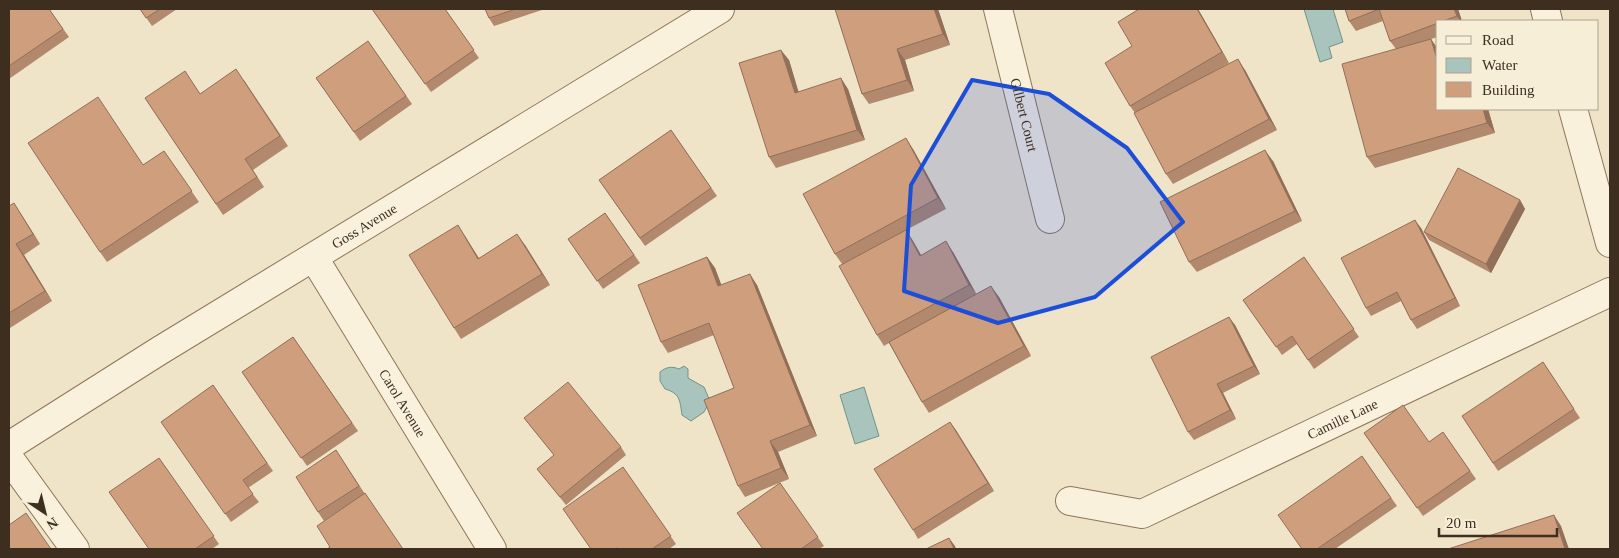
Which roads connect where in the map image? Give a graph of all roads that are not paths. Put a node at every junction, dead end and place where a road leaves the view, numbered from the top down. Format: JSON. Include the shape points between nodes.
{"nodes":[{"id":1,"x":720,"y":9,"type":"edge"},
{"id":2,"x":998,"y":9,"type":"edge"},
{"id":3,"x":1573,"y":110,"type":"edge"},
{"id":4,"x":1050,"y":219,"type":"dead end"},
{"id":5,"x":1610,"y":243,"type":"edge"},
{"id":6,"x":314,"y":258,"type":"junction"},
{"id":7,"x":1610,"y":292,"type":"edge"},
{"id":8,"x":9,"y":446,"type":"edge"},
{"id":9,"x":9,"y":458,"type":"edge"},
{"id":10,"x":1070,"y":501,"type":"dead end"},
{"id":11,"x":75,"y":549,"type":"edge"},
{"id":12,"x":492,"y":549,"type":"edge"}],
"edges":[{"from":1,"to":6,"type":"street","name":"Goss Avenue"},
{"from":2,"to":4,"type":"street","name":"Gilbert Court"},
{"from":3,"to":5,"type":"street"},
{"from":6,"to":8,"type":"street","name":"Goss Avenue","via":[[159,350]]},
{"from":6,"to":12,"type":"street","name":"Carol Avenue"},
{"from":7,"to":10,"type":"street","name":"Camille Lane","via":[[1142,514]]},
{"from":9,"to":11,"type":"street"}]}
